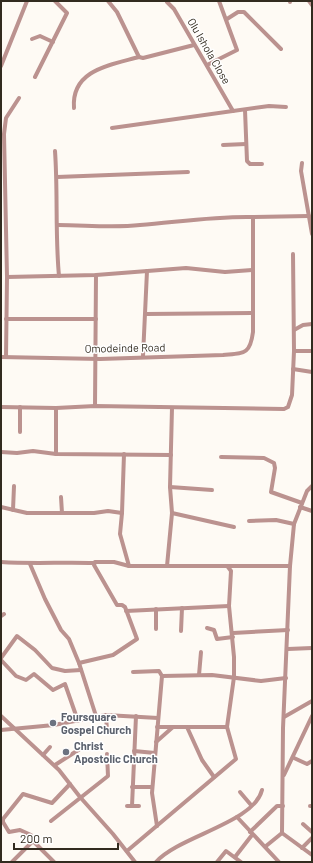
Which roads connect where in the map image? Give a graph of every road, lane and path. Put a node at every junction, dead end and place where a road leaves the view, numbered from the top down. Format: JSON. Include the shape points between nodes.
{"nodes":[{"id":1,"x":27,"y":1,"type":"edge"},
{"id":2,"x":55,"y":1,"type":"edge"},
{"id":3,"x":108,"y":1,"type":"edge"},
{"id":4,"x":219,"y":1,"type":"edge"},
{"id":5,"x":309,"y":1,"type":"edge"},
{"id":6,"x":167,"y":2,"type":"edge"},
{"id":7,"x":312,"y":4,"type":"edge"},
{"id":8,"x":226,"y":19,"type":"junction"},
{"id":9,"x":32,"y":39,"type":"dead end"},
{"id":10,"x":53,"y":42,"type":"junction"},
{"id":11,"x":194,"y":45,"type":"junction"},
{"id":12,"x":281,"y":49,"type":"dead end"},
{"id":13,"x":139,"y":57,"type":"junction"},
{"id":14,"x":207,"y":64,"type":"junction"},
{"id":15,"x":1,"y":66,"type":"edge"},
{"id":16,"x":35,"y":77,"type":"dead end"},
{"id":17,"x":19,"y":98,"type":"dead end"},
{"id":18,"x":286,"y":107,"type":"dead end"},
{"id":19,"x":74,"y":108,"type":"dead end"},
{"id":20,"x":245,"y":110,"type":"junction"},
{"id":21,"x":233,"y":112,"type":"junction"},
{"id":22,"x":112,"y":128,"type":"dead end"},
{"id":23,"x":246,"y":144,"type":"junction"},
{"id":24,"x":223,"y":145,"type":"dead end"},
{"id":25,"x":55,"y":151,"type":"dead end"},
{"id":26,"x":2,"y":152,"type":"edge"},
{"id":27,"x":302,"y":163,"type":"dead end"},
{"id":28,"x":262,"y":164,"type":"dead end"},
{"id":29,"x":188,"y":172,"type":"dead end"},
{"id":30,"x":57,"y":177,"type":"junction"},
{"id":31,"x":308,"y":216,"type":"junction"},
{"id":32,"x":253,"y":217,"type":"junction"},
{"id":33,"x":58,"y":225,"type":"junction"},
{"id":34,"x":312,"y":234,"type":"edge"},
{"id":35,"x":6,"y":247,"type":"junction"},
{"id":36,"x":1,"y":248,"type":"edge"},
{"id":37,"x":293,"y":254,"type":"dead end"},
{"id":38,"x":252,"y":270,"type":"junction"},
{"id":39,"x":147,"y":271,"type":"junction"},
{"id":40,"x":96,"y":275,"type":"junction"},
{"id":41,"x":58,"y":276,"type":"junction"},
{"id":42,"x":7,"y":278,"type":"junction"},
{"id":43,"x":252,"y":313,"type":"junction"},
{"id":44,"x":146,"y":314,"type":"junction"},
{"id":45,"x":96,"y":318,"type":"junction"},
{"id":46,"x":6,"y":319,"type":"junction"},
{"id":47,"x":312,"y":324,"type":"edge"},
{"id":48,"x":294,"y":330,"type":"junction"},
{"id":49,"x":294,"y":351,"type":"junction"},
{"id":50,"x":312,"y":351,"type":"edge"},
{"id":51,"x":143,"y":356,"type":"junction"},
{"id":52,"x":3,"y":357,"type":"edge"},
{"id":53,"x":96,"y":358,"type":"junction"},
{"id":54,"x":293,"y":369,"type":"junction"},
{"id":55,"x":312,"y":372,"type":"edge"},
{"id":56,"x":95,"y":406,"type":"junction"},
{"id":57,"x":1,"y":407,"type":"edge"},
{"id":58,"x":20,"y":407,"type":"junction"},
{"id":59,"x":56,"y":408,"type":"junction"},
{"id":60,"x":172,"y":408,"type":"junction"},
{"id":61,"x":20,"y":432,"type":"dead end"},
{"id":62,"x":1,"y":452,"type":"edge"},
{"id":63,"x":56,"y":454,"type":"junction"},
{"id":64,"x":124,"y":454,"type":"junction"},
{"id":65,"x":171,"y":455,"type":"junction"},
{"id":66,"x":221,"y":457,"type":"dead end"},
{"id":67,"x":14,"y":486,"type":"dead end"},
{"id":68,"x":312,"y":486,"type":"edge"},
{"id":69,"x":170,"y":487,"type":"junction"},
{"id":70,"x":212,"y":490,"type":"dead end"},
{"id":71,"x":61,"y":497,"type":"dead end"},
{"id":72,"x":301,"y":505,"type":"junction"},
{"id":73,"x":1,"y":507,"type":"edge"},
{"id":74,"x":13,"y":510,"type":"junction"},
{"id":75,"x":312,"y":511,"type":"edge"},
{"id":76,"x":122,"y":512,"type":"junction"},
{"id":77,"x":62,"y":513,"type":"junction"},
{"id":78,"x":172,"y":513,"type":"junction"},
{"id":79,"x":249,"y":521,"type":"dead end"},
{"id":80,"x":294,"y":524,"type":"junction"},
{"id":81,"x":234,"y":527,"type":"dead end"},
{"id":82,"x":1,"y":562,"type":"edge"},
{"id":83,"x":94,"y":563,"type":"junction"},
{"id":84,"x":30,"y":564,"type":"junction"},
{"id":85,"x":129,"y":566,"type":"junction"},
{"id":86,"x":167,"y":566,"type":"junction"},
{"id":87,"x":290,"y":566,"type":"junction"},
{"id":88,"x":228,"y":567,"type":"junction"},
{"id":89,"x":229,"y":606,"type":"junction"},
{"id":90,"x":182,"y":608,"type":"junction"},
{"id":91,"x":156,"y":609,"type":"junction"},
{"id":92,"x":126,"y":611,"type":"junction"},
{"id":93,"x":207,"y":628,"type":"dead end"},
{"id":94,"x":156,"y":629,"type":"dead end"},
{"id":95,"x":288,"y":630,"type":"junction"},
{"id":96,"x":181,"y":631,"type":"dead end"},
{"id":97,"x":233,"y":635,"type":"junction"},
{"id":98,"x":312,"y":648,"type":"edge"},
{"id":99,"x":288,"y":649,"type":"junction"},
{"id":100,"x":201,"y":652,"type":"dead end"},
{"id":101,"x":1,"y":659,"type":"edge"},
{"id":102,"x":79,"y":663,"type":"junction"},
{"id":103,"x":81,"y":670,"type":"junction"},
{"id":104,"x":133,"y":672,"type":"dead end"},
{"id":105,"x":199,"y":675,"type":"junction"},
{"id":106,"x":162,"y":676,"type":"junction"},
{"id":107,"x":234,"y":677,"type":"junction"},
{"id":108,"x":286,"y":678,"type":"junction"},
{"id":109,"x":312,"y":701,"type":"edge"},
{"id":110,"x":106,"y":715,"type":"junction"},
{"id":111,"x":1,"y":716,"type":"edge"},
{"id":112,"x":96,"y":716,"type":"junction"},
{"id":113,"x":136,"y":716,"type":"junction"},
{"id":114,"x":312,"y":716,"type":"edge"},
{"id":115,"x":284,"y":717,"type":"junction"},
{"id":116,"x":158,"y":718,"type":"junction"},
{"id":117,"x":78,"y":721,"type":"junction"},
{"id":118,"x":158,"y":727,"type":"junction"},
{"id":119,"x":173,"y":727,"type":"junction"},
{"id":120,"x":187,"y":727,"type":"junction"},
{"id":121,"x":227,"y":727,"type":"junction"},
{"id":122,"x":1,"y":730,"type":"edge"},
{"id":123,"x":15,"y":730,"type":"junction"},
{"id":124,"x":107,"y":730,"type":"dead end"},
{"id":125,"x":156,"y":742,"type":"junction"},
{"id":126,"x":50,"y":747,"type":"dead end"},
{"id":127,"x":83,"y":747,"type":"dead end"},
{"id":128,"x":134,"y":751,"type":"junction"},
{"id":129,"x":155,"y":753,"type":"junction"},
{"id":130,"x":107,"y":754,"type":"dead end"},
{"id":131,"x":43,"y":755,"type":"junction"},
{"id":132,"x":294,"y":758,"type":"junction"},
{"id":133,"x":312,"y":761,"type":"edge"},
{"id":134,"x":54,"y":764,"type":"junction"},
{"id":135,"x":284,"y":775,"type":"junction"},
{"id":136,"x":214,"y":777,"type":"junction"},
{"id":137,"x":70,"y":784,"type":"junction"},
{"id":138,"x":132,"y":787,"type":"junction"},
{"id":139,"x":152,"y":787,"type":"junction"},
{"id":140,"x":262,"y":790,"type":"dead end"},
{"id":141,"x":240,"y":792,"type":"dead end"},
{"id":142,"x":80,"y":797,"type":"junction"},
{"id":143,"x":251,"y":805,"type":"junction"},
{"id":144,"x":127,"y":806,"type":"dead end"},
{"id":145,"x":132,"y":806,"type":"junction"},
{"id":146,"x":138,"y":806,"type":"dead end"},
{"id":147,"x":283,"y":806,"type":"junction"},
{"id":148,"x":236,"y":817,"type":"junction"},
{"id":149,"x":51,"y":821,"type":"dead end"},
{"id":150,"x":303,"y":824,"type":"dead end"},
{"id":151,"x":157,"y":826,"type":"junction"},
{"id":152,"x":312,"y":832,"type":"edge"},
{"id":153,"x":251,"y":833,"type":"junction"},
{"id":154,"x":282,"y":833,"type":"junction"},
{"id":155,"x":312,"y":838,"type":"edge"},
{"id":156,"x":32,"y":841,"type":"junction"},
{"id":157,"x":266,"y":846,"type":"junction"},
{"id":158,"x":302,"y":848,"type":"junction"},
{"id":159,"x":127,"y":851,"type":"junction"},
{"id":160,"x":312,"y":855,"type":"edge"},
{"id":161,"x":235,"y":857,"type":"junction"},
{"id":162,"x":12,"y":862,"type":"edge"},
{"id":163,"x":54,"y":862,"type":"edge"},
{"id":164,"x":135,"y":862,"type":"edge"},
{"id":165,"x":156,"y":862,"type":"edge"},
{"id":166,"x":217,"y":862,"type":"edge"},
{"id":167,"x":241,"y":862,"type":"edge"},
{"id":168,"x":279,"y":862,"type":"edge"}],
"edges":[{"from":1,"to":15,"type":"street"},
{"from":2,"to":10,"type":"street","via":[[67,13]]},
{"from":3,"to":13,"type":"street","via":[[117,12]]},
{"from":4,"to":8,"type":"street"},
{"from":5,"to":7,"type":"street"},
{"from":6,"to":11,"type":"street","name":"Olu Ishola Close","via":[[174,9]]},
{"from":8,"to":12,"type":"street","via":[[238,12],[244,12]]},
{"from":8,"to":14,"type":"street","via":[[237,50]]},
{"from":9,"to":10,"type":"street","via":[[40,36]]},
{"from":10,"to":16,"type":"street"},
{"from":11,"to":13,"type":"street"},
{"from":11,"to":14,"type":"street","name":"Olu Ishola Close"},
{"from":13,"to":19,"type":"street","via":[[100,68],[91,74],[75,90]]},
{"from":14,"to":21,"type":"street","name":"Olu Ishola Close"},
{"from":17,"to":26,"type":"street","via":[[6,118]]},
{"from":18,"to":20,"type":"street","via":[[268,106]]},
{"from":20,"to":21,"type":"street"},
{"from":20,"to":23,"type":"street"},
{"from":21,"to":22,"type":"street"},
{"from":23,"to":24,"type":"street"},
{"from":23,"to":28,"type":"street","via":[[248,162],[252,165]]},
{"from":25,"to":30,"type":"street"},
{"from":26,"to":35,"type":"street"},
{"from":27,"to":31,"type":"street"},
{"from":29,"to":30,"type":"street"},
{"from":30,"to":33,"type":"street"},
{"from":31,"to":32,"type":"street"},
{"from":31,"to":34,"type":"street"},
{"from":32,"to":33,"type":"street","via":[[201,218],[138,225]]},
{"from":32,"to":38,"type":"street"},
{"from":33,"to":41,"type":"street"},
{"from":35,"to":36,"type":"street"},
{"from":35,"to":42,"type":"street"},
{"from":37,"to":48,"type":"street"},
{"from":38,"to":39,"type":"street","via":[[226,272],[186,268]]},
{"from":38,"to":43,"type":"street"},
{"from":39,"to":40,"type":"street"},
{"from":39,"to":44,"type":"street"},
{"from":40,"to":41,"type":"street"},
{"from":40,"to":45,"type":"street"},
{"from":41,"to":42,"type":"street"},
{"from":42,"to":46,"type":"street"},
{"from":43,"to":44,"type":"street"},
{"from":43,"to":51,"type":"street","name":"Omodeinde Road","via":[[251,345],[249,350],[243,353]]},
{"from":44,"to":51,"type":"street"},
{"from":45,"to":46,"type":"street"},
{"from":45,"to":53,"type":"street"},
{"from":46,"to":52,"type":"street"},
{"from":47,"to":48,"type":"street"},
{"from":48,"to":49,"type":"street"},
{"from":49,"to":50,"type":"street"},
{"from":49,"to":54,"type":"street"},
{"from":51,"to":53,"type":"street","name":"Omodeinde Road"},
{"from":52,"to":53,"type":"street","name":"Omodeinde Road"},
{"from":53,"to":56,"type":"street"},
{"from":54,"to":55,"type":"street"},
{"from":54,"to":60,"type":"street","via":[[291,404],[288,408]]},
{"from":56,"to":59,"type":"street"},
{"from":56,"to":60,"type":"street"},
{"from":57,"to":58,"type":"street"},
{"from":58,"to":59,"type":"street"},
{"from":58,"to":61,"type":"street"},
{"from":59,"to":63,"type":"street"},
{"from":60,"to":65,"type":"street"},
{"from":62,"to":63,"type":"street","via":[[33,451]]},
{"from":63,"to":64,"type":"street"},
{"from":64,"to":65,"type":"street"},
{"from":64,"to":76,"type":"street"},
{"from":65,"to":69,"type":"street"},
{"from":66,"to":72,"type":"street","via":[[264,458],[274,463],[270,492]]},
{"from":67,"to":74,"type":"street"},
{"from":68,"to":72,"type":"street"},
{"from":69,"to":70,"type":"street"},
{"from":69,"to":78,"type":"street"},
{"from":71,"to":77,"type":"street"},
{"from":72,"to":75,"type":"street"},
{"from":72,"to":80,"type":"street"},
{"from":73,"to":74,"type":"street"},
{"from":74,"to":77,"type":"street","via":[[27,513]]},
{"from":76,"to":77,"type":"street"},
{"from":76,"to":85,"type":"street","via":[[120,534]]},
{"from":78,"to":81,"type":"street"},
{"from":78,"to":86,"type":"street"},
{"from":79,"to":80,"type":"street","via":[[276,520]]},
{"from":80,"to":87,"type":"street"},
{"from":82,"to":84,"type":"street"},
{"from":83,"to":84,"type":"street"},
{"from":83,"to":85,"type":"street","via":[[114,562]]},
{"from":83,"to":92,"type":"street","via":[[117,605],[124,605]]},
{"from":84,"to":102,"type":"street","via":[[44,599],[61,630],[69,639]]},
{"from":85,"to":86,"type":"street"},
{"from":86,"to":88,"type":"street"},
{"from":87,"to":88,"type":"street"},
{"from":87,"to":95,"type":"street"},
{"from":88,"to":89,"type":"street","via":[[231,571]]},
{"from":89,"to":90,"type":"street"},
{"from":89,"to":97,"type":"street"},
{"from":90,"to":91,"type":"street"},
{"from":90,"to":96,"type":"street"},
{"from":91,"to":92,"type":"street"},
{"from":91,"to":94,"type":"street"},
{"from":92,"to":102,"type":"street","via":[[137,639],[112,655]]},
{"from":93,"to":97,"type":"street","via":[[214,630],[217,639]]},
{"from":95,"to":97,"type":"street"},
{"from":95,"to":99,"type":"street"},
{"from":97,"to":107,"type":"street"},
{"from":98,"to":99,"type":"street"},
{"from":99,"to":108,"type":"street"},
{"from":100,"to":105,"type":"street"},
{"from":101,"to":103,"type":"street","via":[[16,636],[35,650],[52,668],[64,671]]},
{"from":101,"to":117,"type":"street","via":[[18,677],[26,680],[34,674],[53,690],[65,684]]},
{"from":102,"to":103,"type":"street"},
{"from":103,"to":112,"type":"street"},
{"from":104,"to":106,"type":"street","via":[[159,671]]},
{"from":105,"to":106,"type":"street"},
{"from":105,"to":107,"type":"street"},
{"from":106,"to":116,"type":"street"},
{"from":107,"to":108,"type":"street","via":[[261,681]]},
{"from":107,"to":121,"type":"street"},
{"from":108,"to":115,"type":"street"},
{"from":109,"to":115,"type":"street"},
{"from":110,"to":112,"type":"street"},
{"from":110,"to":113,"type":"street"},
{"from":110,"to":124,"type":"street"},
{"from":111,"to":123,"type":"street"},
{"from":112,"to":117,"type":"street"},
{"from":113,"to":116,"type":"street"},
{"from":113,"to":128,"type":"street"},
{"from":114,"to":132,"type":"street"},
{"from":115,"to":135,"type":"street"},
{"from":116,"to":118,"type":"street"},
{"from":117,"to":123,"type":"street"},
{"from":118,"to":119,"type":"street"},
{"from":118,"to":125,"type":"street"},
{"from":119,"to":120,"type":"street"},
{"from":119,"to":125,"type":"street"},
{"from":120,"to":121,"type":"street"},
{"from":120,"to":136,"type":"street","via":[[202,760]]},
{"from":121,"to":136,"type":"street","via":[[236,759]]},
{"from":122,"to":123,"type":"street"},
{"from":123,"to":131,"type":"street"},
{"from":125,"to":129,"type":"street"},
{"from":126,"to":131,"type":"street"},
{"from":127,"to":134,"type":"street"},
{"from":128,"to":129,"type":"street"},
{"from":128,"to":138,"type":"street"},
{"from":129,"to":139,"type":"street"},
{"from":130,"to":142,"type":"street","via":[[108,776]]},
{"from":131,"to":134,"type":"street"},
{"from":132,"to":133,"type":"street","via":[[307,764]]},
{"from":132,"to":135,"type":"street"},
{"from":134,"to":137,"type":"street"},
{"from":135,"to":147,"type":"street"},
{"from":136,"to":151,"type":"street"},
{"from":137,"to":142,"type":"street"},
{"from":137,"to":156,"type":"street","via":[[52,803],[23,794],[3,819],[8,832],[20,830],[31,835]]},
{"from":138,"to":139,"type":"street"},
{"from":138,"to":145,"type":"street"},
{"from":139,"to":151,"type":"street"},
{"from":140,"to":143,"type":"street","via":[[259,798]]},
{"from":141,"to":143,"type":"street"},
{"from":142,"to":149,"type":"street"},
{"from":142,"to":159,"type":"street"},
{"from":143,"to":148,"type":"street"},
{"from":144,"to":145,"type":"street"},
{"from":145,"to":146,"type":"street"},
{"from":147,"to":153,"type":"street","via":[[277,806]]},
{"from":147,"to":154,"type":"street"},
{"from":148,"to":153,"type":"street"},
{"from":148,"to":165,"type":"street","via":[[192,839]]},
{"from":150,"to":152,"type":"street"},
{"from":151,"to":159,"type":"street"},
{"from":153,"to":157,"type":"street"},
{"from":153,"to":161,"type":"street"},
{"from":154,"to":157,"type":"street"},
{"from":154,"to":158,"type":"street"},
{"from":155,"to":158,"type":"street"},
{"from":156,"to":162,"type":"street"},
{"from":156,"to":163,"type":"street"},
{"from":157,"to":168,"type":"street"},
{"from":158,"to":160,"type":"street"},
{"from":159,"to":164,"type":"street"},
{"from":161,"to":166,"type":"street","via":[[226,851]]},
{"from":161,"to":167,"type":"street"}]}
